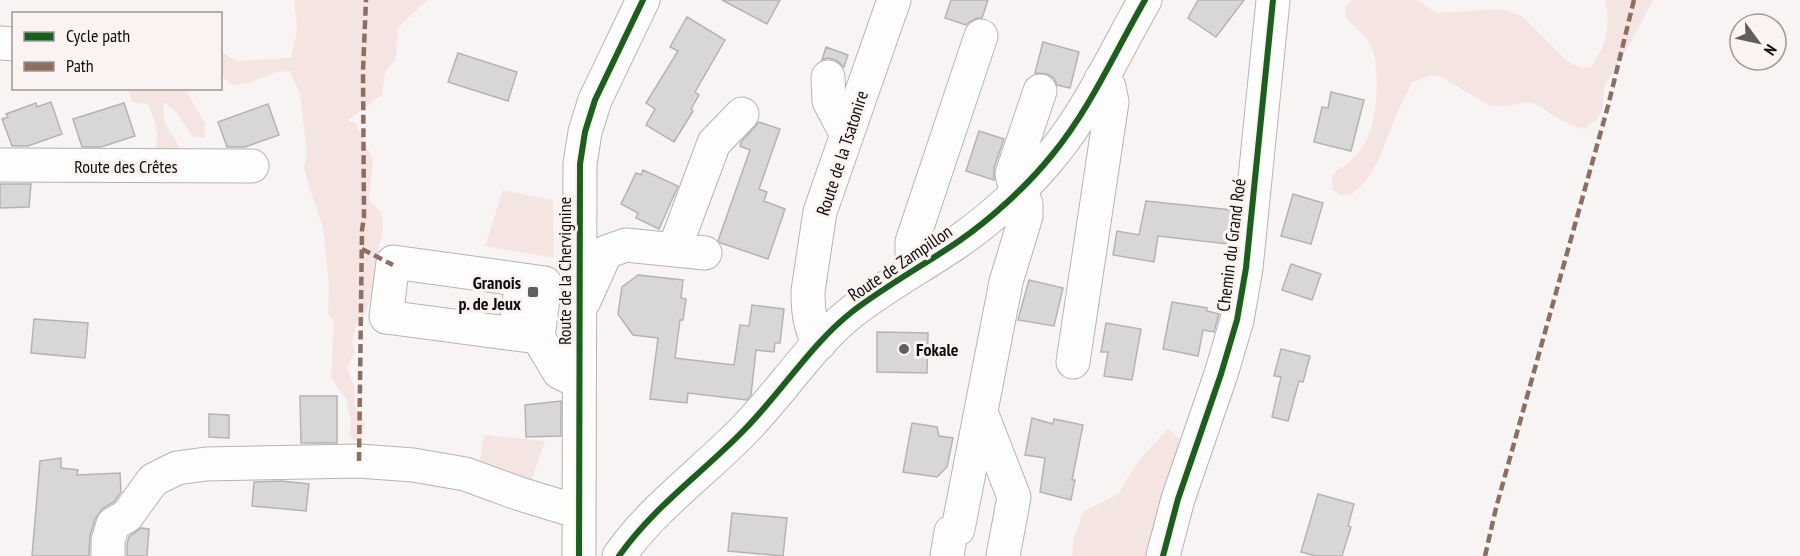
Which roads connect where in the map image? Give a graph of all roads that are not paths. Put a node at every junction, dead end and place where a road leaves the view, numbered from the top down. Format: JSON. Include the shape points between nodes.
{"nodes":[{"id":1,"x":644,"y":0,"type":"edge"},
{"id":2,"x":894,"y":0,"type":"edge"},
{"id":3,"x":1145,"y":0,"type":"edge"},
{"id":4,"x":1273,"y":0,"type":"edge"},
{"id":5,"x":981,"y":36,"type":"dead end"},
{"id":6,"x":828,"y":77,"type":"dead end"},
{"id":7,"x":1101,"y":79,"type":"junction"},
{"id":8,"x":1040,"y":91,"type":"dead end"},
{"id":9,"x":742,"y":114,"type":"dead end"},
{"id":10,"x":847,"y":135,"type":"junction"},
{"id":11,"x":0,"y":165,"type":"edge"},
{"id":12,"x":252,"y":166,"type":"dead end"},
{"id":13,"x":1020,"y":190,"type":"junction"},
{"id":14,"x":917,"y":268,"type":"junction"},
{"id":15,"x":579,"y":311,"type":"junction"},
{"id":16,"x":526,"y":336,"type":"junction"},
{"id":17,"x":820,"y":343,"type":"junction"},
{"id":18,"x":1073,"y":362,"type":"dead end"},
{"id":19,"x":579,"y":382,"type":"junction"},
{"id":20,"x":981,"y":412,"type":"junction"},
{"id":21,"x":579,"y":512,"type":"junction"},
{"id":22,"x":108,"y":548,"type":"edge"},
{"id":23,"x":579,"y":556,"type":"edge"},
{"id":24,"x":619,"y":556,"type":"edge"},
{"id":25,"x":947,"y":556,"type":"edge"},
{"id":26,"x":1003,"y":556,"type":"edge"},
{"id":27,"x":1163,"y":556,"type":"edge"}],
"edges":[{"from":1,"to":15,"type":"street","name":"Route de la Chervignine","via":[[595,100],[585,132],[579,178]]},
{"from":2,"to":10,"type":"street","name":"Route de la Tsatonire"},
{"from":3,"to":7,"type":"street","name":"Route de Zampillon"},
{"from":4,"to":27,"type":"street","name":"Chemin du Grand Roé","via":[[1240,304]]},
{"from":5,"to":14,"type":"street","via":[[912,242]]},
{"from":6,"to":10,"type":"street","via":[[829,101]]},
{"from":7,"to":13,"type":"street","name":"Route de Zampillon","via":[[1058,148]]},
{"from":7,"to":18,"type":"street","via":[[1109,87],[1112,102]]},
{"from":8,"to":13,"type":"street","via":[[1012,174]]},
{"from":9,"to":15,"type":"street","via":[[714,143],[690,251],[626,245],[606,252]]},
{"from":10,"to":17,"type":"street","name":"Route de la Tsatonire","via":[[820,212],[808,291],[813,333]]},
{"from":11,"to":12,"type":"street","name":"Route des Crêtes"},
{"from":13,"to":14,"type":"street","name":"Route de Zampillon","via":[[975,229]]},
{"from":13,"to":20,"type":"street","via":[[1026,216],[1006,282]]},
{"from":14,"to":17,"type":"street","name":"Route de Zampillon","via":[[842,320]]},
{"from":15,"to":19,"type":"street","name":"Route de la Chervignine"},
{"from":16,"to":16,"type":"street","via":[[386,317],[393,262],[522,280]]},
{"from":16,"to":19,"type":"street","via":[[559,372]]},
{"from":17,"to":24,"type":"street","name":"Route de Zampillon","via":[[756,418],[655,513]]},
{"from":19,"to":21,"type":"street","name":"Route de la Chervignine"},
{"from":20,"to":25,"type":"street","via":[[958,530],[951,532]]},
{"from":20,"to":26,"type":"street","via":[[1014,497]]},
{"from":21,"to":22,"type":"street","via":[[465,474],[413,465],[359,461],[206,464],[177,468],[153,480],[127,516],[113,524]]},
{"from":21,"to":23,"type":"street","name":"Route de la Chervignine"}]}
